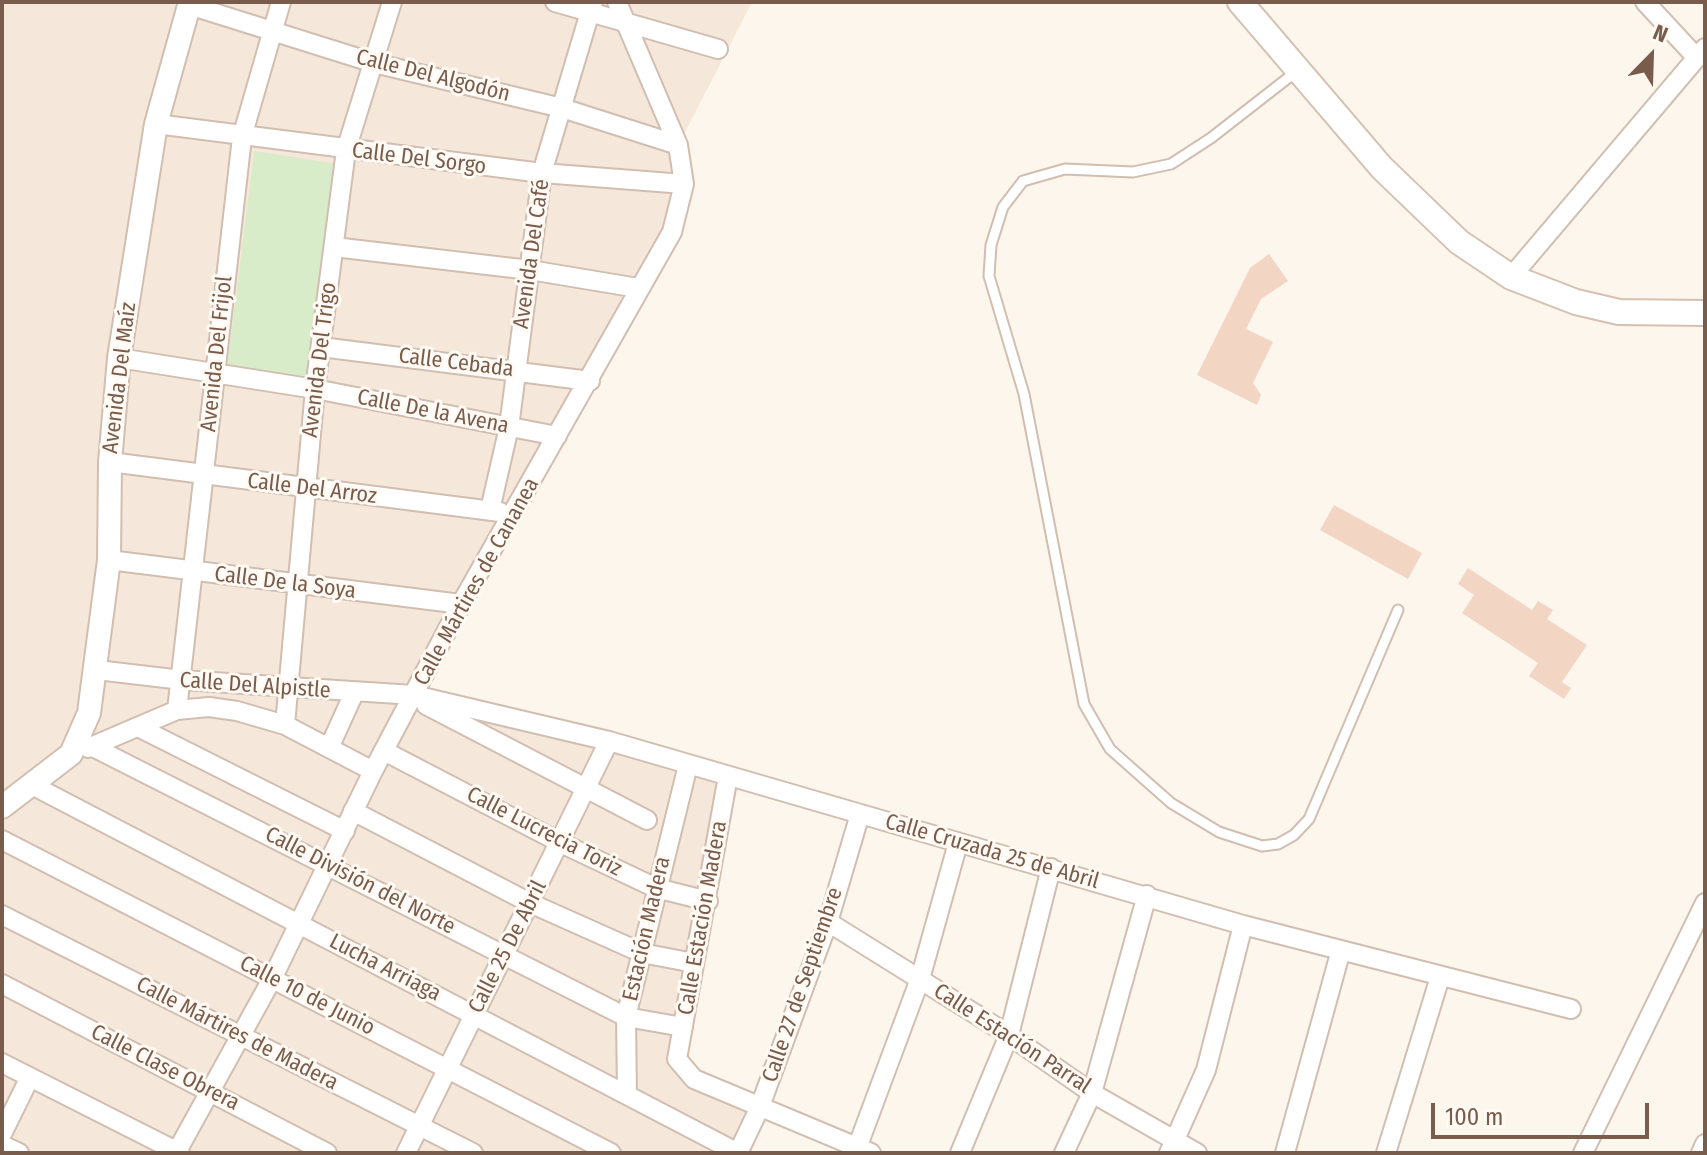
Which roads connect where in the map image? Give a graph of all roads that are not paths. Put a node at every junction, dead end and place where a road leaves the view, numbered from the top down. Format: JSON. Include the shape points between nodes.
{"nodes":[{"id":1,"x":281,"y":2,"type":"edge"},
{"id":2,"x":392,"y":2,"type":"edge"},
{"id":3,"x":555,"y":2,"type":"edge"},
{"id":4,"x":617,"y":2,"type":"edge"},
{"id":5,"x":1240,"y":2,"type":"edge"},
{"id":6,"x":1645,"y":2,"type":"edge"},
{"id":7,"x":189,"y":4,"type":"edge"},
{"id":8,"x":591,"y":7,"type":"edge"},
{"id":9,"x":624,"y":21,"type":"junction"},
{"id":10,"x":272,"y":32,"type":"junction"},
{"id":11,"x":718,"y":49,"type":"dead end"},
{"id":12,"x":1701,"y":53,"type":"edge"},
{"id":13,"x":374,"y":63,"type":"junction"},
{"id":14,"x":1297,"y":71,"type":"junction"},
{"id":15,"x":562,"y":108,"type":"junction"},
{"id":16,"x":156,"y":124,"type":"junction"},
{"id":17,"x":242,"y":137,"type":"junction"},
{"id":18,"x":678,"y":145,"type":"junction"},
{"id":19,"x":346,"y":150,"type":"junction"},
{"id":20,"x":542,"y":173,"type":"junction"},
{"id":21,"x":684,"y":184,"type":"junction"},
{"id":22,"x":334,"y":247,"type":"junction"},
{"id":23,"x":530,"y":270,"type":"junction"},
{"id":24,"x":1511,"y":277,"type":"junction"},
{"id":25,"x":638,"y":288,"type":"junction"},
{"id":26,"x":1705,"y":313,"type":"edge"},
{"id":27,"x":321,"y":347,"type":"junction"},
{"id":28,"x":119,"y":358,"type":"junction"},
{"id":29,"x":515,"y":370,"type":"junction"},
{"id":30,"x":214,"y":371,"type":"junction"},
{"id":31,"x":590,"y":381,"type":"junction"},
{"id":32,"x":315,"y":389,"type":"junction"},
{"id":33,"x":509,"y":427,"type":"junction"},
{"id":34,"x":557,"y":436,"type":"junction"},
{"id":35,"x":110,"y":462,"type":"junction"},
{"id":36,"x":204,"y":476,"type":"junction"},
{"id":37,"x":306,"y":489,"type":"junction"},
{"id":38,"x":490,"y":510,"type":"junction"},
{"id":39,"x":514,"y":514,"type":"junction"},
{"id":40,"x":109,"y":560,"type":"junction"},
{"id":41,"x":194,"y":573,"type":"junction"},
{"id":42,"x":297,"y":585,"type":"junction"},
{"id":43,"x":461,"y":604,"type":"junction"},
{"id":44,"x":1398,"y":610,"type":"dead end"},
{"id":45,"x":97,"y":670,"type":"junction"},
{"id":46,"x":182,"y":680,"type":"junction"},
{"id":47,"x":288,"y":688,"type":"junction"},
{"id":48,"x":354,"y":693,"type":"junction"},
{"id":49,"x":414,"y":697,"type":"junction"},
{"id":50,"x":177,"y":710,"type":"junction"},
{"id":51,"x":285,"y":725,"type":"junction"},
{"id":52,"x":138,"y":727,"type":"junction"},
{"id":53,"x":609,"y":741,"type":"junction"},
{"id":54,"x":93,"y":747,"type":"junction"},
{"id":55,"x":329,"y":748,"type":"junction"},
{"id":56,"x":384,"y":751,"type":"junction"},
{"id":57,"x":71,"y":754,"type":"junction"},
{"id":58,"x":688,"y":765,"type":"junction"},
{"id":59,"x":373,"y":771,"type":"junction"},
{"id":60,"x":728,"y":776,"type":"junction"},
{"id":61,"x":30,"y":784,"type":"junction"},
{"id":62,"x":588,"y":787,"type":"junction"},
{"id":63,"x":2,"y":807,"type":"edge"},
{"id":64,"x":353,"y":811,"type":"junction"},
{"id":65,"x":860,"y":814,"type":"junction"},
{"id":66,"x":647,"y":820,"type":"dead end"},
{"id":67,"x":345,"y":831,"type":"junction"},
{"id":68,"x":2,"y":840,"type":"edge"},
{"id":69,"x":561,"y":843,"type":"junction"},
{"id":70,"x":958,"y":843,"type":"junction"},
{"id":71,"x":327,"y":863,"type":"junction"},
{"id":72,"x":1051,"y":868,"type":"junction"},
{"id":73,"x":656,"y":888,"type":"junction"},
{"id":74,"x":1147,"y":895,"type":"junction"},
{"id":75,"x":708,"y":901,"type":"junction"},
{"id":76,"x":530,"y":903,"type":"junction"},
{"id":77,"x":1705,"y":903,"type":"edge"},
{"id":78,"x":2,"y":915,"type":"edge"},
{"id":79,"x":828,"y":922,"type":"junction"},
{"id":80,"x":298,"y":924,"type":"junction"},
{"id":81,"x":1243,"y":925,"type":"junction"},
{"id":82,"x":1341,"y":950,"type":"junction"},
{"id":83,"x":642,"y":953,"type":"junction"},
{"id":84,"x":505,"y":954,"type":"junction"},
{"id":85,"x":694,"y":963,"type":"junction"},
{"id":86,"x":1440,"y":977,"type":"junction"},
{"id":87,"x":272,"y":979,"type":"junction"},
{"id":88,"x":920,"y":979,"type":"junction"},
{"id":89,"x":2,"y":984,"type":"edge"},
{"id":90,"x":1571,"y":1009,"type":"dead end"},
{"id":91,"x":474,"y":1013,"type":"junction"},
{"id":92,"x":626,"y":1017,"type":"junction"},
{"id":93,"x":683,"y":1027,"type":"junction"},
{"id":94,"x":1009,"y":1035,"type":"junction"},
{"id":95,"x":242,"y":1036,"type":"junction"},
{"id":96,"x":2,"y":1063,"type":"edge"},
{"id":97,"x":447,"y":1068,"type":"junction"},
{"id":98,"x":30,"y":1077,"type":"junction"},
{"id":99,"x":211,"y":1092,"type":"junction"},
{"id":100,"x":1092,"y":1093,"type":"junction"},
{"id":101,"x":627,"y":1095,"type":"junction"},
{"id":102,"x":759,"y":1109,"type":"junction"},
{"id":103,"x":419,"y":1127,"type":"junction"},
{"id":104,"x":2,"y":1134,"type":"edge"},
{"id":105,"x":1705,"y":1144,"type":"edge"},
{"id":106,"x":2,"y":1145,"type":"edge"},
{"id":107,"x":1172,"y":1147,"type":"edge"},
{"id":108,"x":864,"y":1150,"type":"edge"},
{"id":109,"x":178,"y":1152,"type":"edge"},
{"id":110,"x":19,"y":1153,"type":"edge"},
{"id":111,"x":327,"y":1153,"type":"edge"},
{"id":112,"x":406,"y":1153,"type":"edge"},
{"id":113,"x":473,"y":1153,"type":"edge"},
{"id":114,"x":611,"y":1153,"type":"edge"},
{"id":115,"x":738,"y":1153,"type":"edge"},
{"id":116,"x":960,"y":1153,"type":"edge"},
{"id":117,"x":1064,"y":1153,"type":"edge"},
{"id":118,"x":1197,"y":1153,"type":"edge"},
{"id":119,"x":1285,"y":1153,"type":"edge"},
{"id":120,"x":1386,"y":1153,"type":"edge"},
{"id":121,"x":1583,"y":1153,"type":"edge"},
{"id":122,"x":1701,"y":1153,"type":"edge"}],
"edges":[{"from":1,"to":10,"type":"street","name":"Avenida Del Frijol"},
{"from":2,"to":13,"type":"street","name":"Avenida Del Trigo"},
{"from":3,"to":8,"type":"street"},
{"from":4,"to":9,"type":"street","name":"Calle Mártires de Cananea"},
{"from":5,"to":14,"type":"main road"},
{"from":6,"to":12,"type":"street"},
{"from":7,"to":10,"type":"street","name":"Calle Del Algodón"},
{"from":7,"to":16,"type":"street","name":"Avenida Del Maíz"},
{"from":8,"to":9,"type":"street"},
{"from":8,"to":15,"type":"street","name":"Avenida Del Café"},
{"from":9,"to":11,"type":"street"},
{"from":9,"to":18,"type":"street","name":"Calle Mártires de Cananea"},
{"from":10,"to":13,"type":"street","name":"Calle Del Algodón"},
{"from":10,"to":17,"type":"street","name":"Avenida Del Frijol"},
{"from":12,"to":24,"type":"street"},
{"from":13,"to":15,"type":"street","name":"Calle Del Algodón"},
{"from":13,"to":19,"type":"street","name":"Avenida Del Trigo"},
{"from":14,"to":24,"type":"main road","via":[[1382,168],[1459,242]]},
{"from":14,"to":44,"type":"lane","via":[[1171,164],[1133,172],[1065,169],[1023,181],[1003,207],[991,245],[989,276],[1024,394],[1084,704],[1110,749],[1171,803],[1219,832],[1262,846],[1294,835],[1309,819]]},
{"from":15,"to":18,"type":"street","name":"Calle Del Algodón"},
{"from":15,"to":20,"type":"street","name":"Avenida Del Café"},
{"from":16,"to":17,"type":"street","name":"Calle Del Sorgo"},
{"from":16,"to":28,"type":"street","name":"Avenida Del Maíz"},
{"from":17,"to":19,"type":"street","name":"Calle Del Sorgo"},
{"from":17,"to":30,"type":"street","name":"Avenida Del Frijol"},
{"from":18,"to":21,"type":"street","name":"Calle Mártires de Cananea"},
{"from":19,"to":20,"type":"street","name":"Calle Del Sorgo"},
{"from":19,"to":22,"type":"street","name":"Avenida Del Trigo"},
{"from":20,"to":21,"type":"street","name":"Calle Del Sorgo"},
{"from":20,"to":23,"type":"street","name":"Avenida Del Café"},
{"from":21,"to":25,"type":"street","name":"Calle Mártires de Cananea","via":[[672,232]]},
{"from":22,"to":23,"type":"street"},
{"from":22,"to":27,"type":"street","name":"Avenida Del Trigo"},
{"from":23,"to":25,"type":"street"},
{"from":23,"to":29,"type":"street","name":"Avenida Del Café"},
{"from":24,"to":26,"type":"main road","via":[[1619,312]]},
{"from":25,"to":31,"type":"street","name":"Calle Mártires de Cananea"},
{"from":27,"to":29,"type":"street","name":"Calle Cebada"},
{"from":27,"to":32,"type":"street","name":"Avenida Del Trigo"},
{"from":28,"to":30,"type":"street","name":"Calle De la Avena"},
{"from":28,"to":35,"type":"street","name":"Avenida Del Maíz"},
{"from":29,"to":31,"type":"street","name":"Calle Cebada"},
{"from":29,"to":33,"type":"street","name":"Avenida Del Café"},
{"from":30,"to":32,"type":"street","name":"Calle De la Avena"},
{"from":30,"to":36,"type":"street","name":"Avenida Del Frijol"},
{"from":31,"to":34,"type":"street","name":"Calle Mártires de Cananea"},
{"from":32,"to":33,"type":"street","name":"Calle De la Avena"},
{"from":32,"to":37,"type":"street","name":"Avenida Del Trigo"},
{"from":33,"to":34,"type":"street","name":"Calle De la Avena"},
{"from":33,"to":38,"type":"street","name":"Avenida Del Café"},
{"from":34,"to":39,"type":"street","name":"Calle Mártires de Cananea"},
{"from":35,"to":36,"type":"street","name":"Calle Del Arroz"},
{"from":35,"to":40,"type":"street","name":"Avenida Del Maíz"},
{"from":36,"to":37,"type":"street","name":"Calle Del Arroz"},
{"from":36,"to":41,"type":"street","name":"Avenida Del Frijol"},
{"from":37,"to":38,"type":"street","name":"Calle Del Arroz"},
{"from":37,"to":42,"type":"street","name":"Avenida Del Trigo"},
{"from":38,"to":39,"type":"street","name":"Calle Del Arroz"},
{"from":39,"to":43,"type":"street","name":"Calle Mártires de Cananea"},
{"from":40,"to":41,"type":"street","name":"Calle De la Soya"},
{"from":40,"to":45,"type":"street","name":"Avenida Del Maíz"},
{"from":41,"to":42,"type":"street","name":"Calle De la Soya"},
{"from":41,"to":46,"type":"street","name":"Avenida Del Frijol"},
{"from":42,"to":43,"type":"street","name":"Calle De la Soya"},
{"from":42,"to":47,"type":"street","name":"Avenida Del Trigo"},
{"from":43,"to":49,"type":"street","name":"Calle Mártires de Cananea"},
{"from":45,"to":46,"type":"street","name":"Calle Del Alpistle"},
{"from":45,"to":57,"type":"street","name":"Avenida Del Maíz","via":[[89,713]]},
{"from":46,"to":47,"type":"street","name":"Calle Del Alpistle"},
{"from":46,"to":50,"type":"street","name":"Avenida Del Frijol"},
{"from":47,"to":48,"type":"street","name":"Calle Del Alpistle"},
{"from":47,"to":51,"type":"street","name":"Avenida Del Trigo"},
{"from":48,"to":49,"type":"street","name":"Calle Del Alpistle"},
{"from":48,"to":55,"type":"street"},
{"from":49,"to":53,"type":"street","name":"Calle Cruzada 25 de Abril"},
{"from":49,"to":56,"type":"street","name":"Calle Mártires de Cananea"},
{"from":49,"to":62,"type":"street"},
{"from":50,"to":51,"type":"street","via":[[209,707]]},
{"from":50,"to":52,"type":"street"},
{"from":51,"to":55,"type":"street"},
{"from":52,"to":54,"type":"street"},
{"from":52,"to":67,"type":"street"},
{"from":53,"to":58,"type":"street","name":"Calle Cruzada 25 de Abril"},
{"from":53,"to":62,"type":"street","name":"Calle 25 De Abril"},
{"from":54,"to":57,"type":"street"},
{"from":54,"to":71,"type":"street","name":"Calle División del Norte"},
{"from":55,"to":59,"type":"street"},
{"from":56,"to":59,"type":"street","name":"Calle Mártires de Cananea"},
{"from":56,"to":69,"type":"street","name":"Calle Lucrecia Toriz"},
{"from":57,"to":61,"type":"street"},
{"from":58,"to":60,"type":"street","name":"Calle Cruzada 25 de Abril"},
{"from":58,"to":73,"type":"street","name":"Estación Madera"},
{"from":59,"to":64,"type":"street","name":"Calle Mártires de Cananea"},
{"from":60,"to":65,"type":"street","name":"Calle Cruzada 25 de Abril"},
{"from":60,"to":75,"type":"street","name":"Calle Estación Madera"},
{"from":61,"to":63,"type":"street"},
{"from":61,"to":80,"type":"street","name":"Lucha Arriaga"},
{"from":62,"to":66,"type":"street"},
{"from":62,"to":69,"type":"street","name":"Calle 25 De Abril"},
{"from":64,"to":67,"type":"street","name":"Calle Mártires de Cananea"},
{"from":64,"to":76,"type":"street"},
{"from":65,"to":70,"type":"street","name":"Calle Cruzada 25 de Abril"},
{"from":65,"to":79,"type":"street","name":"Calle 27 de Septiembre"},
{"from":67,"to":71,"type":"street","name":"Calle Mártires de Cananea"},
{"from":68,"to":87,"type":"street","name":"Calle 10 de Junio"},
{"from":69,"to":73,"type":"street","name":"Calle Lucrecia Toriz"},
{"from":69,"to":76,"type":"street","name":"Calle 25 De Abril"},
{"from":70,"to":72,"type":"street","name":"Calle Cruzada 25 de Abril"},
{"from":70,"to":88,"type":"street"},
{"from":71,"to":80,"type":"street","name":"Calle Mártires de Cananea"},
{"from":71,"to":84,"type":"street","name":"Calle División del Norte"},
{"from":72,"to":74,"type":"street","name":"Calle Cruzada 25 de Abril"},
{"from":72,"to":94,"type":"street"},
{"from":73,"to":75,"type":"street","name":"Calle Lucrecia Toriz"},
{"from":73,"to":83,"type":"street","name":"Estación Madera"},
{"from":74,"to":81,"type":"street","name":"Calle Cruzada 25 de Abril"},
{"from":74,"to":100,"type":"street"},
{"from":75,"to":85,"type":"street","name":"Calle Estación Madera"},
{"from":76,"to":83,"type":"street"},
{"from":76,"to":84,"type":"street","name":"Calle 25 De Abril"},
{"from":77,"to":121,"type":"street"},
{"from":78,"to":95,"type":"street","name":"Calle Mártires de Madera"},
{"from":79,"to":88,"type":"street","name":"Calle Estación Parral"},
{"from":79,"to":102,"type":"street","name":"Calle 27 de Septiembre"},
{"from":80,"to":87,"type":"street","name":"Calle Mártires de Cananea"},
{"from":80,"to":91,"type":"street","name":"Lucha Arriaga"},
{"from":81,"to":82,"type":"street","name":"Calle Cruzada 25 de Abril"},
{"from":81,"to":107,"type":"street","via":[[1206,1070]]},
{"from":82,"to":86,"type":"street","name":"Calle Cruzada 25 de Abril"},
{"from":82,"to":119,"type":"street"},
{"from":83,"to":85,"type":"street"},
{"from":83,"to":92,"type":"street","name":"Estación Madera"},
{"from":84,"to":91,"type":"street","name":"Calle 25 De Abril"},
{"from":84,"to":92,"type":"street","name":"Calle División del Norte"},
{"from":85,"to":93,"type":"street","name":"Calle Estación Madera"},
{"from":86,"to":90,"type":"street","name":"Calle Cruzada 25 de Abril"},
{"from":86,"to":120,"type":"street"},
{"from":87,"to":95,"type":"street","name":"Calle Mártires de Cananea"},
{"from":87,"to":97,"type":"street","name":"Calle 10 de Junio"},
{"from":88,"to":94,"type":"street","name":"Calle Estación Parral"},
{"from":88,"to":108,"type":"street"},
{"from":89,"to":99,"type":"street","name":"Calle Clase Obrera"},
{"from":91,"to":97,"type":"street","name":"Calle 25 De Abril"},
{"from":91,"to":101,"type":"street","name":"Lucha Arriaga"},
{"from":92,"to":93,"type":"street","name":"Calle División del Norte"},
{"from":92,"to":101,"type":"street","name":"Estación Madera"},
{"from":93,"to":102,"type":"street","name":"Calle Estación Madera","via":[[677,1059],[694,1079]]},
{"from":94,"to":100,"type":"street","name":"Calle Estación Parral"},
{"from":94,"to":116,"type":"street"},
{"from":95,"to":99,"type":"street","name":"Calle Mártires de Cananea"},
{"from":95,"to":103,"type":"street","name":"Calle Mártires de Madera"},
{"from":96,"to":98,"type":"street"},
{"from":97,"to":103,"type":"street","name":"Calle 25 De Abril"},
{"from":97,"to":114,"type":"street","name":"Calle 10 de Junio"},
{"from":98,"to":104,"type":"street"},
{"from":98,"to":109,"type":"street"},
{"from":99,"to":109,"type":"street","name":"Calle Mártires de Cananea"},
{"from":99,"to":111,"type":"street","name":"Calle Clase Obrera"},
{"from":100,"to":107,"type":"street","name":"Calle Estación Parral"},
{"from":100,"to":117,"type":"street"},
{"from":101,"to":115,"type":"street","name":"Lucha Arriaga"},
{"from":102,"to":108,"type":"street"},
{"from":102,"to":115,"type":"street","name":"Calle 27 de Septiembre"},
{"from":103,"to":112,"type":"street","name":"Calle 25 De Abril"},
{"from":103,"to":113,"type":"street","name":"Calle Mártires de Madera"},
{"from":105,"to":122,"type":"street"},
{"from":106,"to":110,"type":"street"},
{"from":107,"to":118,"type":"street","name":"Calle Estación Parral"}]}
